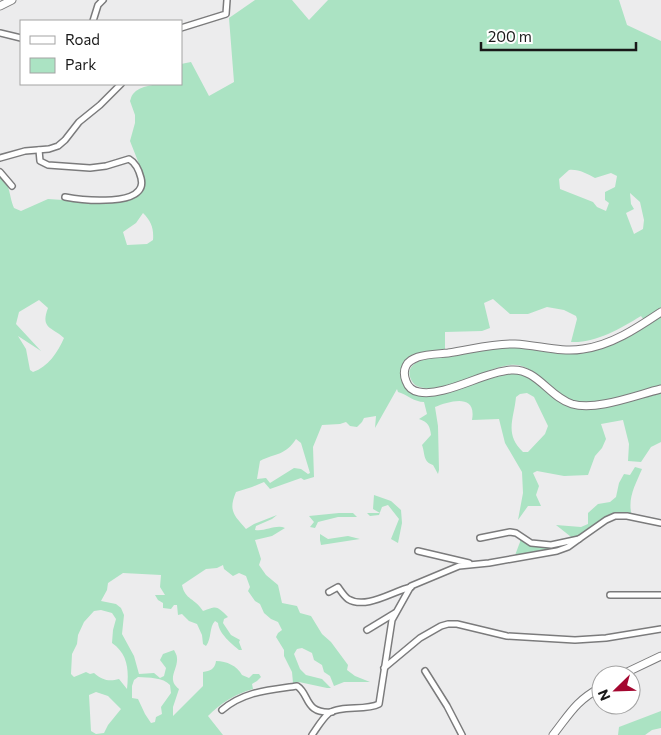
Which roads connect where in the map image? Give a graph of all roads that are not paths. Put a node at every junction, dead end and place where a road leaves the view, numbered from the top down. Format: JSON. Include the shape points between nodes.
{"nodes":[{"id":1,"x":12,"y":0,"type":"edge"},
{"id":2,"x":103,"y":0,"type":"edge"},
{"id":3,"x":228,"y":0,"type":"edge"},
{"id":4,"x":0,"y":6,"type":"edge"},
{"id":5,"x":93,"y":20,"type":"edge"},
{"id":6,"x":182,"y":28,"type":"edge"},
{"id":7,"x":0,"y":33,"type":"edge"},
{"id":8,"x":20,"y":38,"type":"edge"},
{"id":9,"x":119,"y":85,"type":"edge"},
{"id":10,"x":39,"y":150,"type":"junction"},
{"id":11,"x":0,"y":158,"type":"edge"},
{"id":12,"x":0,"y":172,"type":"edge"},
{"id":13,"x":12,"y":186,"type":"dead end"},
{"id":14,"x":65,"y":197,"type":"dead end"},
{"id":15,"x":661,"y":312,"type":"edge"},
{"id":16,"x":661,"y":389,"type":"edge"},
{"id":17,"x":661,"y":523,"type":"edge"},
{"id":18,"x":480,"y":538,"type":"dead end"},
{"id":19,"x":579,"y":539,"type":"junction"},
{"id":20,"x":418,"y":551,"type":"dead end"},
{"id":21,"x":471,"y":564,"type":"junction"},
{"id":22,"x":411,"y":586,"type":"junction"},
{"id":23,"x":329,"y":592,"type":"dead end"},
{"id":24,"x":610,"y":595,"type":"dead end"},
{"id":25,"x":661,"y":595,"type":"edge"},
{"id":26,"x":395,"y":612,"type":"junction"},
{"id":27,"x":661,"y":629,"type":"edge"},
{"id":28,"x":367,"y":630,"type":"dead end"},
{"id":29,"x":661,"y":656,"type":"edge"},
{"id":30,"x":641,"y":666,"type":"edge"},
{"id":31,"x":384,"y":668,"type":"junction"},
{"id":32,"x":425,"y":671,"type":"dead end"},
{"id":33,"x":591,"y":694,"type":"edge"},
{"id":34,"x":222,"y":710,"type":"dead end"},
{"id":35,"x":333,"y":712,"type":"junction"},
{"id":36,"x":312,"y":735,"type":"edge"},
{"id":37,"x":462,"y":735,"type":"edge"},
{"id":38,"x":554,"y":735,"type":"edge"}],
"edges":[{"from":1,"to":4,"type":"main road"},
{"from":2,"to":5,"type":"street"},
{"from":3,"to":6,"type":"street","via":[[226,14]]},
{"from":7,"to":8,"type":"street"},
{"from":9,"to":10,"type":"street","via":[[58,146]]},
{"from":10,"to":11,"type":"street"},
{"from":10,"to":14,"type":"street","via":[[40,161],[48,165],[99,168],[129,159],[136,165],[142,182],[138,192],[125,198],[86,200]]},
{"from":12,"to":13,"type":"street"},
{"from":15,"to":16,"type":"main road","via":[[616,338],[590,348],[570,350],[518,344],[490,346],[421,356],[410,362],[404,374],[410,388],[423,393],[500,371],[518,370],[536,378],[564,401],[583,406]]},
{"from":17,"to":19,"type":"street","via":[[615,516]]},
{"from":18,"to":19,"type":"street","via":[[510,532],[537,544]]},
{"from":19,"to":21,"type":"street","via":[[557,551]]},
{"from":20,"to":21,"type":"street"},
{"from":21,"to":22,"type":"street","via":[[454,567]]},
{"from":22,"to":23,"type":"street","via":[[385,597],[358,602],[347,598],[338,587]]},
{"from":22,"to":26,"type":"street"},
{"from":24,"to":25,"type":"street"},
{"from":26,"to":28,"type":"street"},
{"from":26,"to":31,"type":"street"},
{"from":27,"to":31,"type":"street","via":[[575,640],[507,636],[448,624],[420,638]]},
{"from":29,"to":30,"type":"main road"},
{"from":31,"to":35,"type":"street","via":[[380,704]]},
{"from":32,"to":37,"type":"street"},
{"from":33,"to":38,"type":"main road","via":[[573,707]]},
{"from":34,"to":35,"type":"street","via":[[248,694],[297,686],[311,706],[323,712]]},
{"from":35,"to":36,"type":"street"}]}
